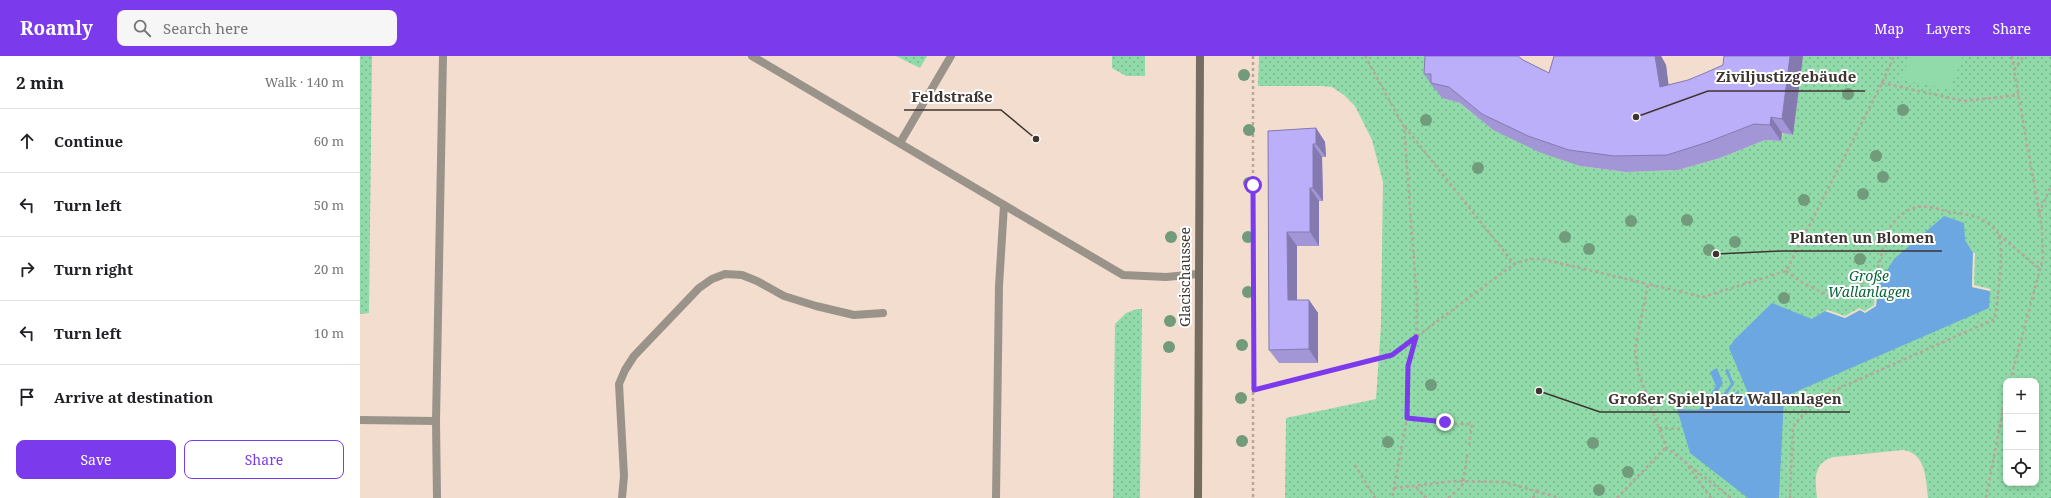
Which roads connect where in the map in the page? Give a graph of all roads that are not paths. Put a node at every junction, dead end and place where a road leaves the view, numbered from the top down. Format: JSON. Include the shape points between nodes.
{"nodes":[{"id":1,"x":443,"y":56,"type":"edge"},
{"id":2,"x":752,"y":56,"type":"edge"},
{"id":3,"x":951,"y":56,"type":"edge"},
{"id":4,"x":1200,"y":56,"type":"edge"},
{"id":5,"x":900,"y":143,"type":"junction"},
{"id":6,"x":1004,"y":205,"type":"junction"},
{"id":7,"x":1198,"y":274,"type":"junction"},
{"id":8,"x":883,"y":313,"type":"dead end"},
{"id":9,"x":360,"y":420,"type":"edge"},
{"id":10,"x":436,"y":421,"type":"junction"},
{"id":11,"x":437,"y":498,"type":"edge"},
{"id":12,"x":622,"y":498,"type":"edge"},
{"id":13,"x":996,"y":498,"type":"edge"},
{"id":14,"x":1198,"y":498,"type":"edge"}],
"edges":[{"from":1,"to":10,"type":"lane"},
{"from":2,"to":5,"type":"lane"},
{"from":3,"to":5,"type":"lane"},
{"from":4,"to":7,"type":"street","name":"Glacischaussee"},
{"from":5,"to":6,"type":"lane"},
{"from":6,"to":7,"type":"lane","via":[[1123,275],[1166,277]]},
{"from":6,"to":13,"type":"lane","via":[[999,286]]},
{"from":7,"to":14,"type":"street","name":"Glacischaussee"},
{"from":8,"to":12,"type":"lane","via":[[854,314],[816,306],[784,296],[742,275],[725,274],[712,278],[699,288],[634,356],[619,384],[624,476]]},
{"from":9,"to":10,"type":"lane"},
{"from":10,"to":11,"type":"lane"}]}
